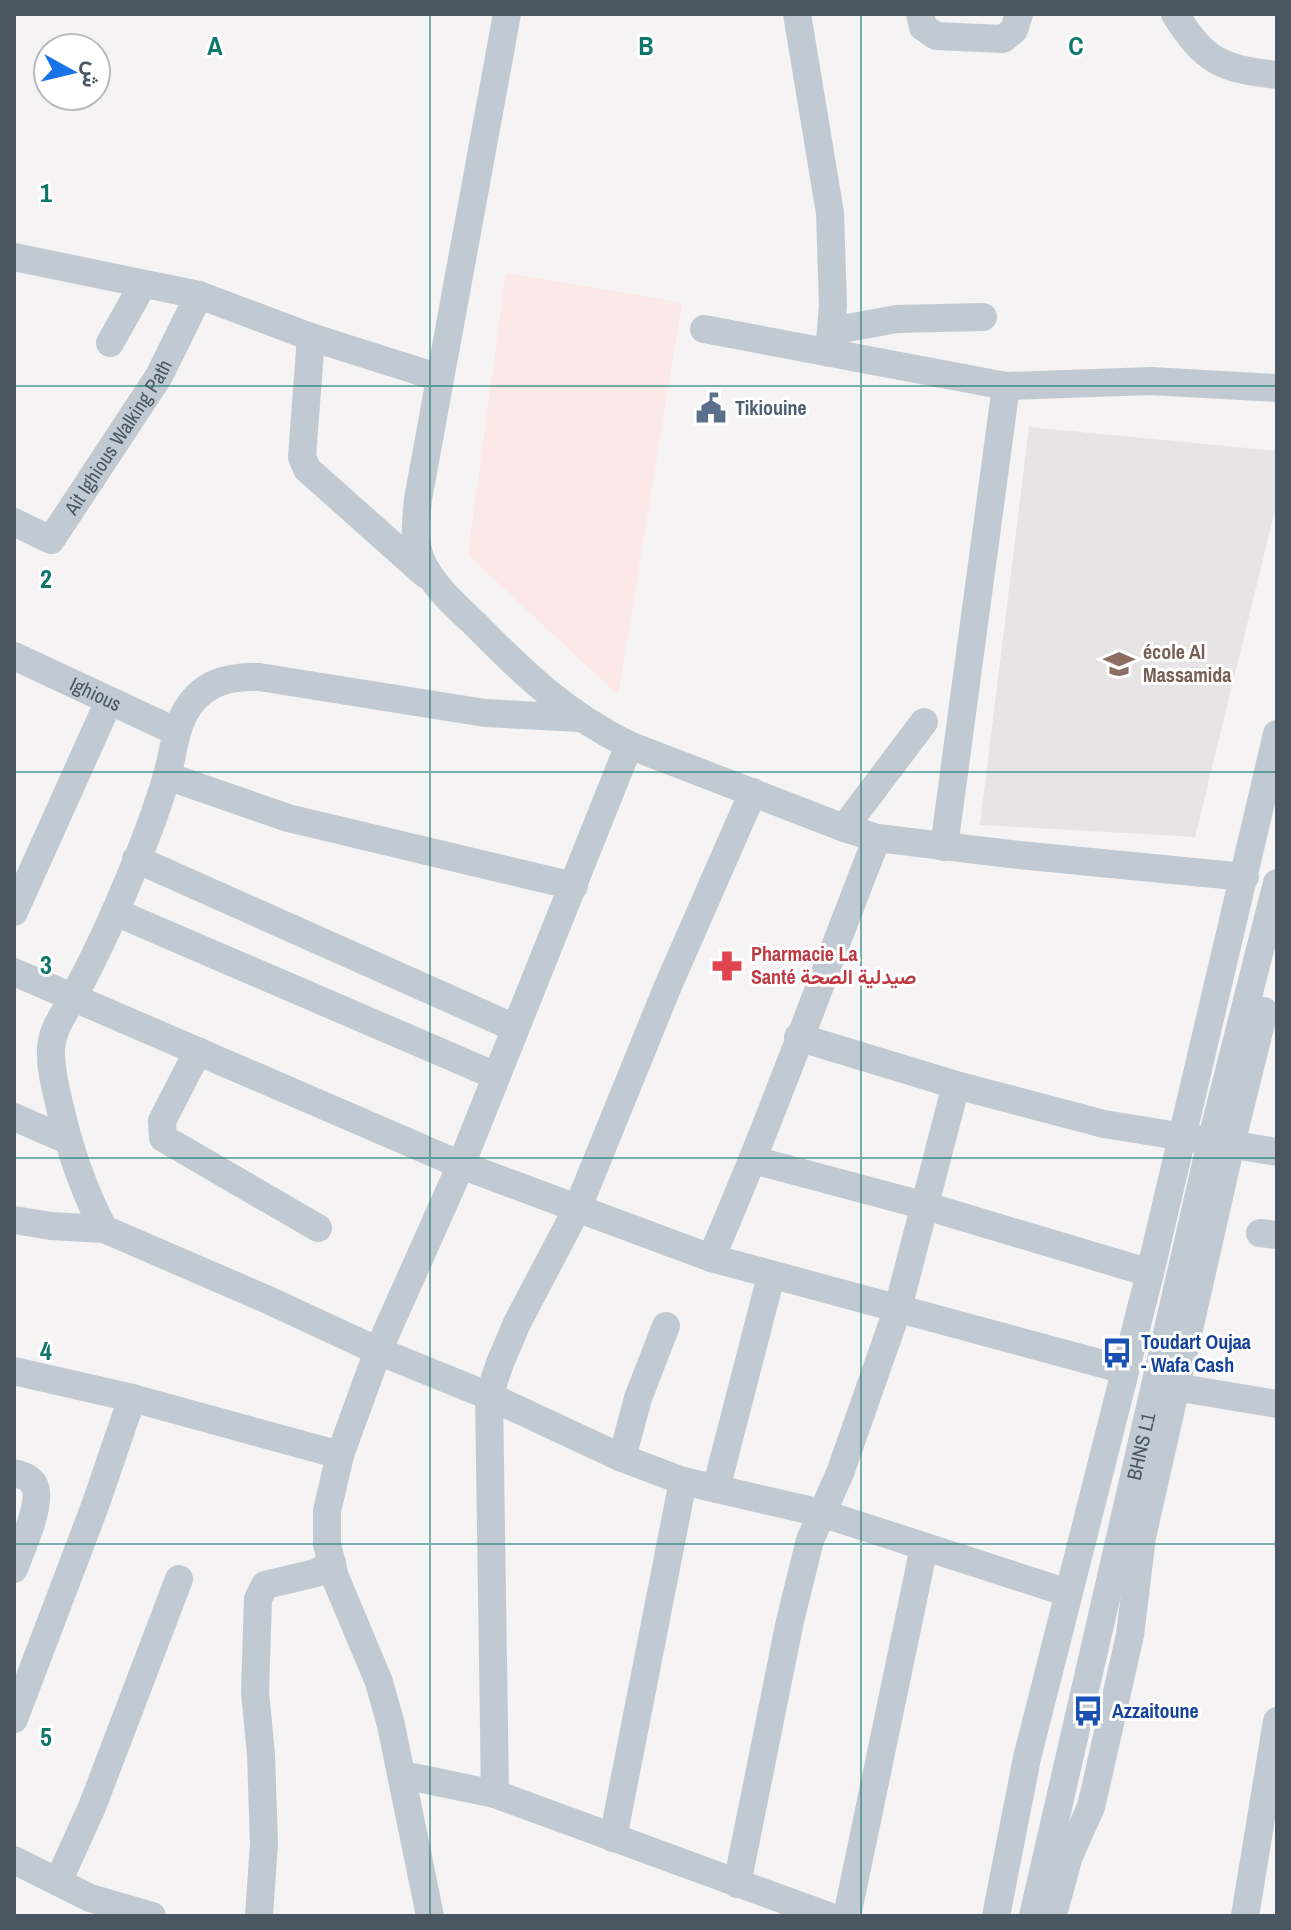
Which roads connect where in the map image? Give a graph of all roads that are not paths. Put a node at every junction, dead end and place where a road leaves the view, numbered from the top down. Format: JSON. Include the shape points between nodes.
{"nodes":[{"id":1,"x":507,"y":14,"type":"edge"},
{"id":2,"x":797,"y":14,"type":"edge"},
{"id":3,"x":920,"y":14,"type":"edge"},
{"id":4,"x":1019,"y":14,"type":"edge"},
{"id":5,"x":1175,"y":14,"type":"edge"},
{"id":6,"x":1277,"y":75,"type":"edge"},
{"id":7,"x":14,"y":257,"type":"edge"},
{"id":8,"x":143,"y":284,"type":"junction"},
{"id":9,"x":199,"y":295,"type":"junction"},
{"id":10,"x":983,"y":317,"type":"dead end"},
{"id":11,"x":704,"y":329,"type":"dead end"},
{"id":12,"x":311,"y":337,"type":"junction"},
{"id":13,"x":830,"y":342,"type":"junction"},
{"id":14,"x":110,"y":343,"type":"dead end"},
{"id":15,"x":440,"y":378,"type":"junction"},
{"id":16,"x":1006,"y":386,"type":"junction"},
{"id":17,"x":1277,"y":388,"type":"edge"},
{"id":18,"x":14,"y":522,"type":"edge"},
{"id":19,"x":432,"y":580,"type":"junction"},
{"id":20,"x":14,"y":656,"type":"edge"},
{"id":21,"x":109,"y":701,"type":"junction"},
{"id":22,"x":580,"y":718,"type":"junction"},
{"id":23,"x":924,"y":722,"type":"dead end"},
{"id":24,"x":177,"y":732,"type":"junction"},
{"id":25,"x":1277,"y":734,"type":"edge"},
{"id":26,"x":629,"y":745,"type":"junction"},
{"id":27,"x":167,"y":776,"type":"junction"},
{"id":28,"x":753,"y":792,"type":"junction"},
{"id":29,"x":844,"y":828,"type":"junction"},
{"id":30,"x":877,"y":838,"type":"junction"},
{"id":31,"x":944,"y":847,"type":"junction"},
{"id":32,"x":136,"y":859,"type":"junction"},
{"id":33,"x":24,"y":860,"type":"edge"},
{"id":34,"x":1245,"y":877,"type":"junction"},
{"id":35,"x":1277,"y":883,"type":"edge"},
{"id":36,"x":574,"y":886,"type":"junction"},
{"id":37,"x":1277,"y":911,"type":"edge"},
{"id":38,"x":14,"y":912,"type":"edge"},
{"id":39,"x":115,"y":912,"type":"junction"},
{"id":40,"x":1277,"y":960,"type":"edge"},
{"id":41,"x":14,"y":972,"type":"edge"},
{"id":42,"x":73,"y":999,"type":"junction"},
{"id":43,"x":515,"y":1028,"type":"junction"},
{"id":44,"x":798,"y":1037,"type":"junction"},
{"id":45,"x":198,"y":1051,"type":"junction"},
{"id":46,"x":496,"y":1076,"type":"junction"},
{"id":47,"x":956,"y":1085,"type":"junction"},
{"id":48,"x":14,"y":1117,"type":"edge"},
{"id":49,"x":1182,"y":1138,"type":"junction"},
{"id":50,"x":67,"y":1140,"type":"junction"},
{"id":51,"x":1221,"y":1143,"type":"junction"},
{"id":52,"x":1277,"y":1152,"type":"edge"},
{"id":53,"x":754,"y":1160,"type":"junction"},
{"id":54,"x":461,"y":1165,"type":"junction"},
{"id":55,"x":926,"y":1206,"type":"junction"},
{"id":56,"x":578,"y":1207,"type":"junction"},
{"id":57,"x":14,"y":1220,"type":"edge"},
{"id":58,"x":318,"y":1228,"type":"dead end"},
{"id":59,"x":104,"y":1229,"type":"junction"},
{"id":60,"x":711,"y":1258,"type":"junction"},
{"id":61,"x":1150,"y":1273,"type":"junction"},
{"id":62,"x":771,"y":1276,"type":"junction"},
{"id":63,"x":898,"y":1308,"type":"junction"},
{"id":64,"x":666,"y":1326,"type":"dead end"},
{"id":65,"x":378,"y":1351,"type":"junction"},
{"id":66,"x":1125,"y":1370,"type":"junction"},
{"id":67,"x":14,"y":1371,"type":"edge"},
{"id":68,"x":1175,"y":1387,"type":"junction"},
{"id":69,"x":489,"y":1396,"type":"junction"},
{"id":70,"x":132,"y":1398,"type":"junction"},
{"id":71,"x":1277,"y":1404,"type":"edge"},
{"id":72,"x":340,"y":1455,"type":"junction"},
{"id":73,"x":622,"y":1458,"type":"junction"},
{"id":74,"x":14,"y":1473,"type":"edge"},
{"id":75,"x":683,"y":1481,"type":"junction"},
{"id":76,"x":716,"y":1489,"type":"junction"},
{"id":77,"x":821,"y":1513,"type":"junction"},
{"id":78,"x":924,"y":1547,"type":"junction"},
{"id":79,"x":332,"y":1563,"type":"junction"},
{"id":80,"x":14,"y":1569,"type":"edge"},
{"id":81,"x":179,"y":1579,"type":"dead end"},
{"id":82,"x":1068,"y":1593,"type":"junction"},
{"id":83,"x":14,"y":1719,"type":"edge"},
{"id":84,"x":1277,"y":1721,"type":"edge"},
{"id":85,"x":403,"y":1775,"type":"junction"},
{"id":86,"x":495,"y":1794,"type":"junction"},
{"id":87,"x":613,"y":1838,"type":"junction"},
{"id":88,"x":1268,"y":1845,"type":"edge"},
{"id":89,"x":14,"y":1860,"type":"edge"},
{"id":90,"x":58,"y":1882,"type":"junction"},
{"id":91,"x":737,"y":1884,"type":"junction"},
{"id":92,"x":86,"y":1907,"type":"edge"},
{"id":93,"x":152,"y":1916,"type":"edge"},
{"id":94,"x":259,"y":1916,"type":"edge"},
{"id":95,"x":430,"y":1916,"type":"edge"},
{"id":96,"x":828,"y":1916,"type":"edge"},
{"id":97,"x":847,"y":1916,"type":"edge"},
{"id":98,"x":996,"y":1916,"type":"edge"},
{"id":99,"x":1033,"y":1916,"type":"edge"},
{"id":100,"x":1040,"y":1916,"type":"edge"},
{"id":101,"x":1053,"y":1916,"type":"edge"},
{"id":102,"x":1245,"y":1916,"type":"edge"}],
"edges":[{"from":1,"to":15,"type":"street"},
{"from":2,"to":13,"type":"street","via":[[830,213]]},
{"from":3,"to":4,"type":"street","via":[[923,27],[936,36],[1003,39],[1014,30]]},
{"from":5,"to":6,"type":"street","via":[[1207,57],[1242,71]]},
{"from":7,"to":8,"type":"street"},
{"from":8,"to":9,"type":"street"},
{"from":8,"to":14,"type":"street"},
{"from":9,"to":12,"type":"street"},
{"from":9,"to":18,"type":"street","name":"Ait Ighious Walking Path","via":[[159,376],[51,540]]},
{"from":10,"to":13,"type":"street","via":[[897,319]]},
{"from":11,"to":13,"type":"street"},
{"from":12,"to":15,"type":"street"},
{"from":12,"to":19,"type":"street","via":[[302,457],[307,469]]},
{"from":13,"to":16,"type":"street"},
{"from":15,"to":19,"type":"street","via":[[415,532]]},
{"from":16,"to":17,"type":"street","via":[[1151,381]]},
{"from":16,"to":31,"type":"street"},
{"from":19,"to":22,"type":"street","via":[[534,684]]},
{"from":20,"to":21,"type":"street","name":"Ighious"},
{"from":21,"to":24,"type":"street","name":"Ighious"},
{"from":21,"to":33,"type":"street"},
{"from":22,"to":24,"type":"street","via":[[485,713],[234,676],[190,704]]},
{"from":22,"to":26,"type":"street"},
{"from":23,"to":29,"type":"street"},
{"from":24,"to":27,"type":"street"},
{"from":25,"to":34,"type":"street"},
{"from":26,"to":28,"type":"street"},
{"from":26,"to":36,"type":"street"},
{"from":27,"to":32,"type":"street"},
{"from":27,"to":36,"type":"street","via":[[288,818]]},
{"from":28,"to":29,"type":"street"},
{"from":28,"to":56,"type":"street"},
{"from":29,"to":30,"type":"street"},
{"from":30,"to":31,"type":"street"},
{"from":30,"to":44,"type":"street"},
{"from":31,"to":34,"type":"street"},
{"from":32,"to":39,"type":"street"},
{"from":32,"to":43,"type":"street"},
{"from":33,"to":38,"type":"street"},
{"from":34,"to":49,"type":"street"},
{"from":35,"to":51,"type":"street","name":"BHNS L1"},
{"from":36,"to":43,"type":"street"},
{"from":37,"to":51,"type":"street","name":"BHNS L1"},
{"from":39,"to":42,"type":"street"},
{"from":39,"to":46,"type":"street"},
{"from":40,"to":51,"type":"street"},
{"from":41,"to":42,"type":"street"},
{"from":42,"to":45,"type":"street"},
{"from":42,"to":50,"type":"street","via":[[56,1025],[51,1046]]},
{"from":43,"to":46,"type":"street"},
{"from":44,"to":47,"type":"street"},
{"from":44,"to":53,"type":"street"},
{"from":45,"to":54,"type":"street"},
{"from":45,"to":58,"type":"street","via":[[162,1121],[163,1138]]},
{"from":46,"to":54,"type":"street"},
{"from":47,"to":49,"type":"street","via":[[1104,1124]]},
{"from":47,"to":55,"type":"street"},
{"from":48,"to":50,"type":"street"},
{"from":49,"to":51,"type":"street"},
{"from":49,"to":61,"type":"street"},
{"from":50,"to":59,"type":"street"},
{"from":51,"to":52,"type":"street"},
{"from":51,"to":68,"type":"street"},
{"from":51,"to":99,"type":"street","name":"BHNS L1"},
{"from":51,"to":100,"type":"street","name":"BHNS L1"},
{"from":53,"to":55,"type":"street"},
{"from":53,"to":60,"type":"street"},
{"from":54,"to":56,"type":"street"},
{"from":54,"to":65,"type":"street"},
{"from":55,"to":61,"type":"street"},
{"from":55,"to":63,"type":"street"},
{"from":56,"to":60,"type":"street"},
{"from":56,"to":69,"type":"street","via":[[517,1323]]},
{"from":57,"to":59,"type":"street"},
{"from":59,"to":65,"type":"street"},
{"from":60,"to":62,"type":"street"},
{"from":61,"to":66,"type":"street"},
{"from":62,"to":63,"type":"street"},
{"from":62,"to":76,"type":"street"},
{"from":63,"to":66,"type":"street"},
{"from":63,"to":77,"type":"street"},
{"from":64,"to":73,"type":"street"},
{"from":65,"to":69,"type":"street"},
{"from":65,"to":72,"type":"street"},
{"from":66,"to":82,"type":"street"},
{"from":67,"to":70,"type":"street"},
{"from":68,"to":71,"type":"street"},
{"from":68,"to":101,"type":"street","via":[[1142,1537],[1130,1635],[1091,1807],[1069,1856]]},
{"from":69,"to":73,"type":"street"},
{"from":69,"to":86,"type":"street"},
{"from":70,"to":72,"type":"street"},
{"from":70,"to":83,"type":"street"},
{"from":72,"to":79,"type":"street","via":[[327,1511]]},
{"from":73,"to":75,"type":"street"},
{"from":74,"to":80,"type":"street","via":[[31,1480],[36,1501]]},
{"from":75,"to":76,"type":"street"},
{"from":75,"to":87,"type":"street"},
{"from":76,"to":77,"type":"street"},
{"from":77,"to":78,"type":"street"},
{"from":77,"to":91,"type":"street","via":[[790,1621]]},
{"from":78,"to":82,"type":"street"},
{"from":78,"to":97,"type":"street"},
{"from":79,"to":85,"type":"street","via":[[379,1682]]},
{"from":79,"to":94,"type":"street","via":[[316,1573],[265,1585],[258,1599],[255,1692],[264,1843]]},
{"from":81,"to":90,"type":"street"},
{"from":82,"to":98,"type":"street","via":[[1027,1758]]},
{"from":84,"to":88,"type":"street"},
{"from":85,"to":86,"type":"street"},
{"from":85,"to":95,"type":"street"},
{"from":86,"to":87,"type":"street"},
{"from":87,"to":91,"type":"street"},
{"from":88,"to":102,"type":"street"},
{"from":89,"to":90,"type":"street"},
{"from":90,"to":92,"type":"street"},
{"from":91,"to":96,"type":"street"},
{"from":92,"to":93,"type":"street"}]}
